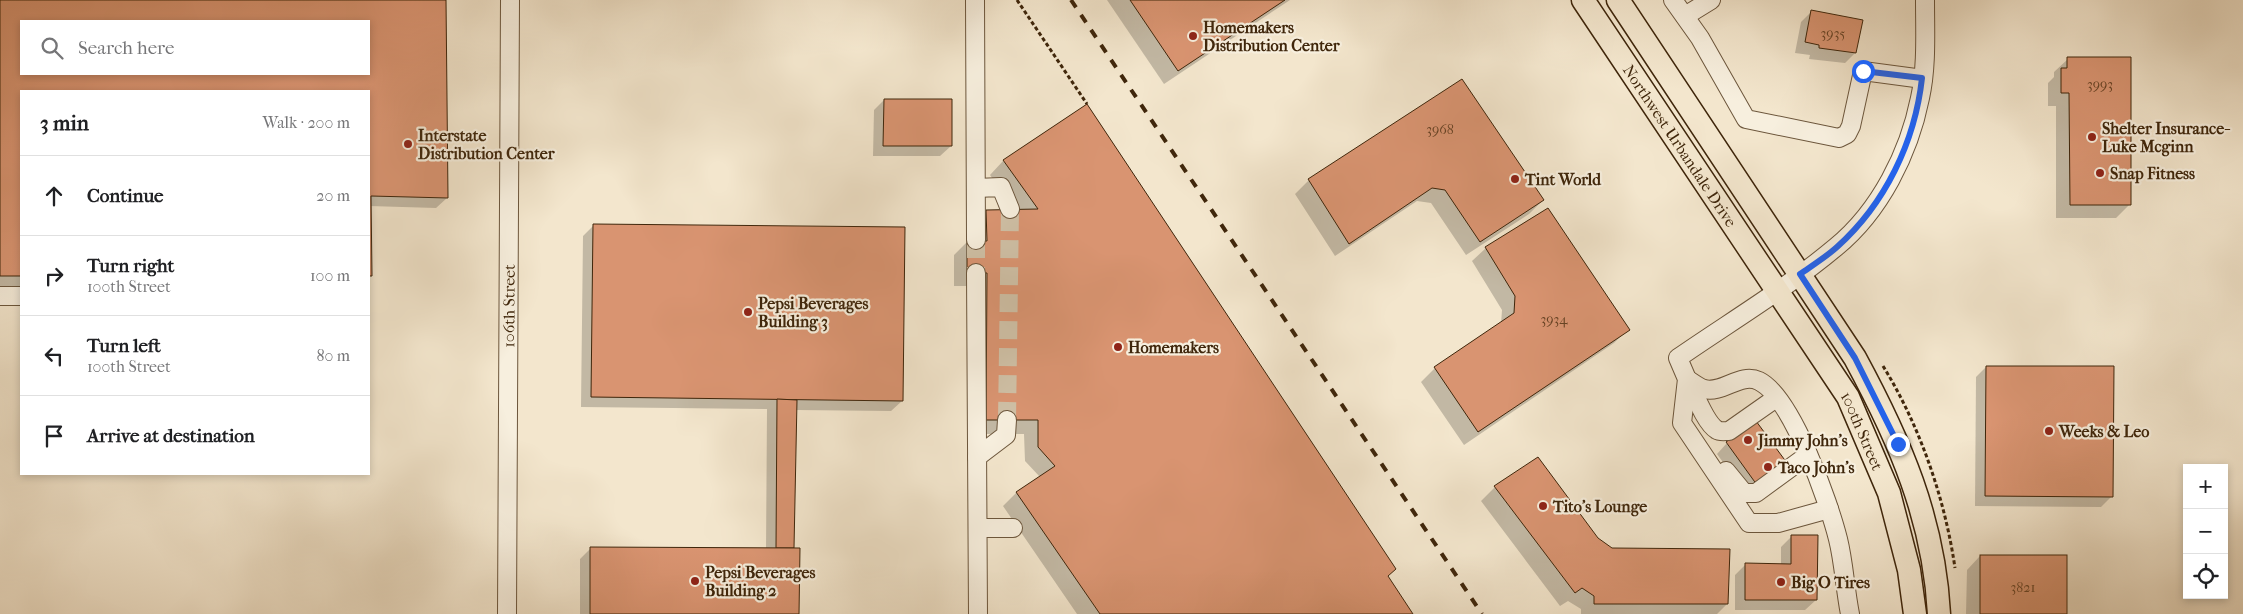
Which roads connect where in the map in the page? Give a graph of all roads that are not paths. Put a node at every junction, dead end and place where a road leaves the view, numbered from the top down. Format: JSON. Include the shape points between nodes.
{"nodes":[{"id":1,"x":510,"y":0,"type":"edge"},
{"id":2,"x":975,"y":0,"type":"edge"},
{"id":3,"x":1583,"y":0,"type":"edge"},
{"id":4,"x":1618,"y":0,"type":"edge"},
{"id":5,"x":1673,"y":0,"type":"edge"},
{"id":6,"x":1711,"y":0,"type":"edge"},
{"id":7,"x":1925,"y":0,"type":"edge"},
{"id":8,"x":1685,"y":16,"type":"junction"},
{"id":9,"x":1922,"y":78,"type":"junction"},
{"id":10,"x":976,"y":188,"type":"junction"},
{"id":11,"x":1010,"y":209,"type":"tunnel mouth"},
{"id":12,"x":976,"y":240,"type":"tunnel mouth"},
{"id":13,"x":976,"y":273,"type":"tunnel mouth"},
{"id":14,"x":1800,"y":274,"type":"junction"},
{"id":15,"x":1778,"y":290,"type":"junction"},
{"id":16,"x":0,"y":296,"type":"edge"},
{"id":17,"x":20,"y":296,"type":"edge"},
{"id":18,"x":1687,"y":379,"type":"junction"},
{"id":19,"x":1776,"y":398,"type":"junction"},
{"id":20,"x":1683,"y":415,"type":"junction"},
{"id":21,"x":1006,"y":420,"type":"tunnel mouth"},
{"id":22,"x":1808,"y":455,"type":"junction"},
{"id":23,"x":977,"y":457,"type":"junction"},
{"id":24,"x":1829,"y":509,"type":"junction"},
{"id":25,"x":978,"y":528,"type":"junction"},
{"id":26,"x":1013,"y":528,"type":"dead end"},
{"id":27,"x":507,"y":614,"type":"edge"},
{"id":28,"x":978,"y":614,"type":"edge"},
{"id":29,"x":1850,"y":614,"type":"edge"},
{"id":30,"x":1915,"y":614,"type":"edge"},
{"id":31,"x":1939,"y":614,"type":"edge"}],
"edges":[{"from":1,"to":27,"type":"street","name":"106th Street"},
{"from":2,"to":10,"type":"street"},
{"from":3,"to":15,"type":"main road","name":"Northwest Urbandale Drive"},
{"from":4,"to":14,"type":"main road","name":"Northwest Urbandale Drive"},
{"from":5,"to":8,"type":"street"},
{"from":6,"to":8,"type":"street"},
{"from":7,"to":9,"type":"street"},
{"from":8,"to":9,"type":"street","via":[[1746,119],[1839,138],[1847,134],[1851,126],[1863,71]]},
{"from":9,"to":14,"type":"street","via":[[1915,119],[1890,181],[1860,223],[1837,247]]},
{"from":10,"to":11,"type":"street","via":[[1001,187]]},
{"from":10,"to":12,"type":"street"},
{"from":13,"to":23,"type":"street"},
{"from":14,"to":15,"type":"street"},
{"from":14,"to":31,"type":"main road","name":"100th Street","via":[[1855,358],[1906,463],[1931,547]]},
{"from":15,"to":18,"type":"street","via":[[1678,358]]},
{"from":15,"to":30,"type":"main road","name":"100th Street","via":[[1848,397],[1877,461],[1900,530]]},
{"from":16,"to":17,"type":"street"},
{"from":18,"to":19,"type":"street","via":[[1704,389],[1747,378],[1764,384]]},
{"from":18,"to":19,"type":"street","via":[[1705,416],[1716,430],[1729,431]]},
{"from":18,"to":20,"type":"street"},
{"from":19,"to":22,"type":"street","via":[[1801,436]]},
{"from":20,"to":22,"type":"street","via":[[1744,493],[1756,493]]},
{"from":20,"to":24,"type":"street","via":[[1682,424],[1749,523],[1778,523]]},
{"from":21,"to":23,"type":"street","via":[[1006,435]]},
{"from":22,"to":24,"type":"street"},
{"from":23,"to":25,"type":"street"},
{"from":24,"to":29,"type":"street","via":[[1838,540]]},
{"from":25,"to":26,"type":"street"},
{"from":25,"to":28,"type":"street"}]}
